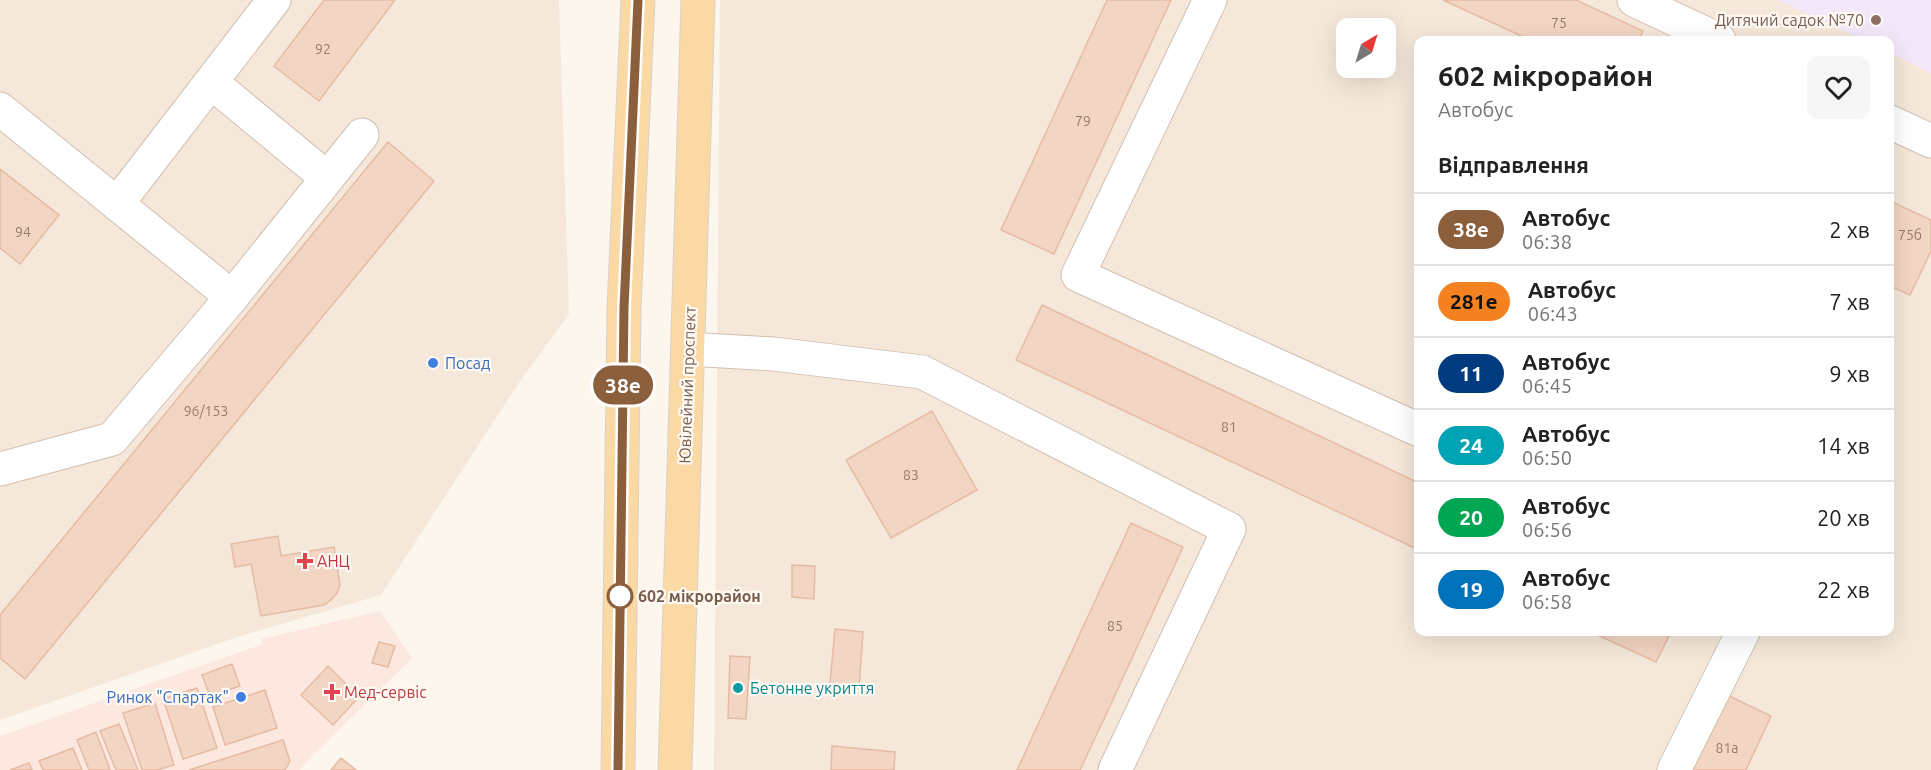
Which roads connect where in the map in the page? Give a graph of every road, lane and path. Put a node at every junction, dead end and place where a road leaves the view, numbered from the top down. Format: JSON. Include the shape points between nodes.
{"nodes":[{"id":1,"x":274,"y":0,"type":"edge"},
{"id":2,"x":638,"y":0,"type":"edge"},
{"id":3,"x":698,"y":0,"type":"edge"},
{"id":4,"x":1210,"y":0,"type":"edge"},
{"id":5,"x":1634,"y":0,"type":"edge"},
{"id":6,"x":1698,"y":36,"type":"edge"},
{"id":7,"x":211,"y":82,"type":"junction"},
{"id":8,"x":0,"y":109,"type":"edge"},
{"id":9,"x":1894,"y":124,"type":"edge"},
{"id":10,"x":362,"y":135,"type":"dead end"},
{"id":11,"x":1931,"y":141,"type":"edge"},
{"id":12,"x":327,"y":178,"type":"junction"},
{"id":13,"x":117,"y":204,"type":"junction"},
{"id":14,"x":232,"y":297,"type":"junction"},
{"id":15,"x":688,"y":349,"type":"junction"},
{"id":16,"x":1414,"y":428,"type":"edge"},
{"id":17,"x":0,"y":469,"type":"edge"},
{"id":18,"x":1741,"y":636,"type":"edge"},
{"id":19,"x":618,"y":770,"type":"edge"},
{"id":20,"x":675,"y":770,"type":"edge"},
{"id":21,"x":1115,"y":770,"type":"edge"},
{"id":22,"x":1674,"y":770,"type":"edge"}],
"edges":[{"from":1,"to":7,"type":"lane"},
{"from":2,"to":19,"type":"main road","via":[[624,308]]},
{"from":3,"to":15,"type":"main road","name":"Ювілейний проспект"},
{"from":4,"to":16,"type":"lane","via":[[1078,275]]},
{"from":5,"to":6,"type":"lane"},
{"from":7,"to":12,"type":"lane"},
{"from":7,"to":13,"type":"lane"},
{"from":8,"to":13,"type":"lane"},
{"from":9,"to":11,"type":"lane"},
{"from":10,"to":12,"type":"lane"},
{"from":12,"to":14,"type":"lane"},
{"from":13,"to":14,"type":"lane"},
{"from":14,"to":17,"type":"lane","via":[[112,439]]},
{"from":15,"to":20,"type":"main road","name":"Ювілейний проспект"},
{"from":15,"to":21,"type":"lane","via":[[774,354],[922,372],[1229,529]]},
{"from":18,"to":22,"type":"lane"}]}
